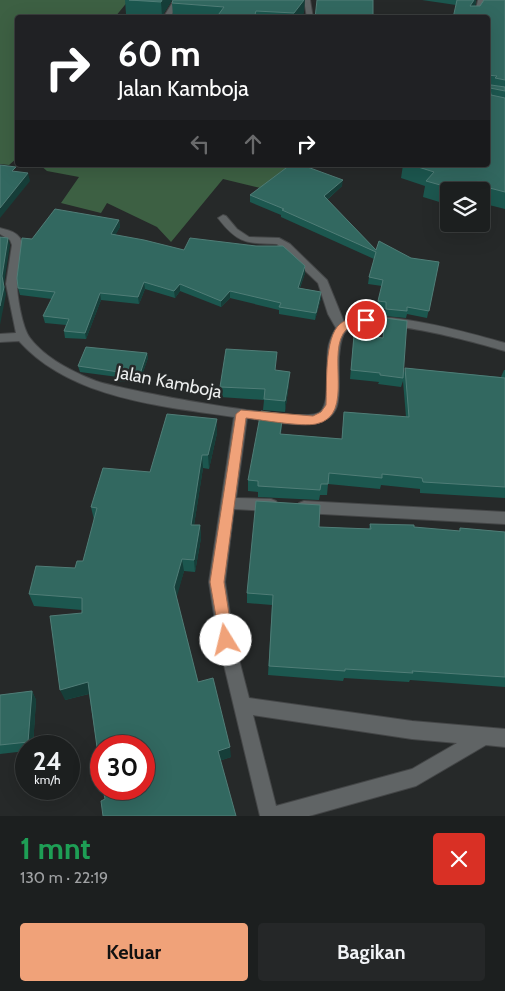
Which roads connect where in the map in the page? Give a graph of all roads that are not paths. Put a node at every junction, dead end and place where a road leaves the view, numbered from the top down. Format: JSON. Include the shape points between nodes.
{"nodes":[{"id":1,"x":177,"y":0,"type":"edge"},
{"id":2,"x":308,"y":0,"type":"edge"},
{"id":3,"x":481,"y":0,"type":"edge"},
{"id":4,"x":168,"y":15,"type":"edge"},
{"id":5,"x":310,"y":15,"type":"edge"},
{"id":6,"x":474,"y":15,"type":"edge"},
{"id":7,"x":223,"y":218,"type":"dead end"},
{"id":8,"x":0,"y":231,"type":"edge"},
{"id":9,"x":342,"y":328,"type":"junction"},
{"id":10,"x":22,"y":337,"type":"junction"},
{"id":11,"x":0,"y":338,"type":"edge"},
{"id":12,"x":505,"y":346,"type":"edge"},
{"id":13,"x":241,"y":414,"type":"junction"},
{"id":14,"x":229,"y":503,"type":"junction"},
{"id":15,"x":505,"y":518,"type":"edge"},
{"id":16,"x":242,"y":705,"type":"junction"},
{"id":17,"x":485,"y":736,"type":"junction"},
{"id":18,"x":505,"y":738,"type":"edge"},
{"id":19,"x":269,"y":816,"type":"edge"},
{"id":20,"x":275,"y":816,"type":"edge"}],
"edges":[{"from":1,"to":4,"type":"street"},
{"from":2,"to":5,"type":"street"},
{"from":3,"to":6,"type":"street"},
{"from":7,"to":9,"type":"street","via":[[234,232],[247,240],[279,241],[286,246],[323,282]]},
{"from":8,"to":10,"type":"street","via":[[14,238],[18,249],[10,284]]},
{"from":9,"to":12,"type":"street","via":[[351,322],[382,321],[462,334]]},
{"from":9,"to":13,"type":"street","name":"Jalan Kamboja","via":[[334,348],[331,405],[325,415],[314,420]]},
{"from":10,"to":11,"type":"street"},
{"from":10,"to":13,"type":"street","name":"Jalan Kamboja","via":[[43,356],[80,379],[122,393]]},
{"from":13,"to":14,"type":"street"},
{"from":14,"to":15,"type":"street"},
{"from":14,"to":16,"type":"street","via":[[217,582],[226,640]]},
{"from":16,"to":17,"type":"street","via":[[412,730]]},
{"from":16,"to":19,"type":"street"},
{"from":17,"to":18,"type":"street"},
{"from":17,"to":20,"type":"street","via":[[416,777]]}]}
